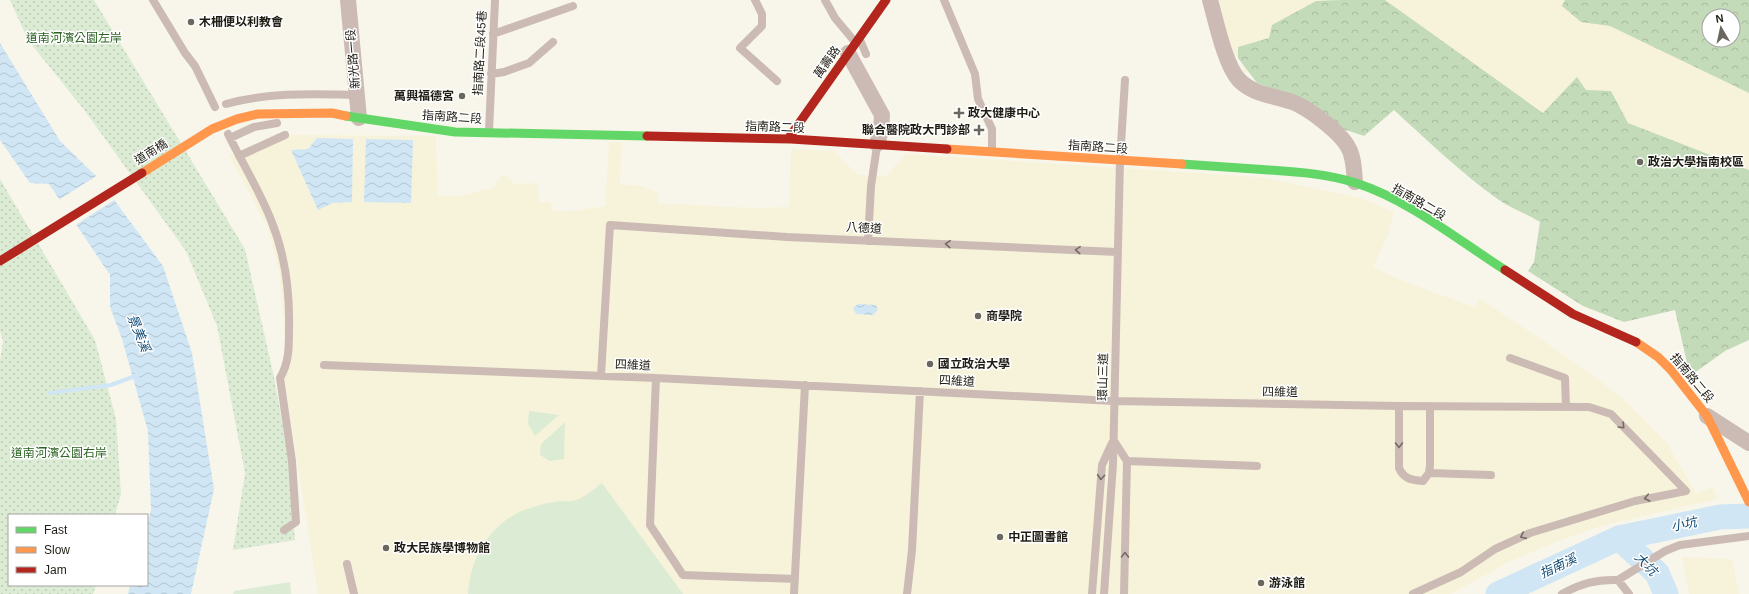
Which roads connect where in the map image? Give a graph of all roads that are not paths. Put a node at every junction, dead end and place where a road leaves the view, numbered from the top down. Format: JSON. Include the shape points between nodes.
{"nodes":[{"id":1,"x":153,"y":0,"type":"edge"},
{"id":2,"x":348,"y":0,"type":"edge"},
{"id":3,"x":495,"y":0,"type":"edge"},
{"id":4,"x":755,"y":0,"type":"edge"},
{"id":5,"x":825,"y":0,"type":"edge"},
{"id":6,"x":886,"y":0,"type":"edge"},
{"id":7,"x":944,"y":0,"type":"edge"},
{"id":8,"x":1210,"y":0,"type":"edge"},
{"id":9,"x":573,"y":6,"type":"dead end"},
{"id":10,"x":493,"y":34,"type":"junction"},
{"id":11,"x":553,"y":42,"type":"dead end"},
{"id":12,"x":854,"y":44,"type":"junction"},
{"id":13,"x":866,"y":54,"type":"dead end"},
{"id":14,"x":491,"y":74,"type":"junction"},
{"id":15,"x":1125,"y":80,"type":"dead end"},
{"id":16,"x":777,"y":81,"type":"dead end"},
{"id":17,"x":357,"y":95,"type":"junction"},
{"id":18,"x":226,"y":104,"type":"dead end"},
{"id":19,"x":215,"y":107,"type":"dead end"},
{"id":20,"x":332,"y":113,"type":"joint"},
{"id":21,"x":359,"y":118,"type":"junction"},
{"id":22,"x":287,"y":122,"type":"dead end"},
{"id":23,"x":339,"y":124,"type":"dead end"},
{"id":24,"x":490,"y":132,"type":"junction"},
{"id":25,"x":285,"y":136,"type":"dead end"},
{"id":26,"x":788,"y":139,"type":"junction"},
{"id":27,"x":877,"y":144,"type":"junction"},
{"id":28,"x":992,"y":152,"type":"junction"},
{"id":29,"x":239,"y":156,"type":"junction"},
{"id":30,"x":1120,"y":160,"type":"junction"},
{"id":31,"x":1355,"y":182,"type":"junction"},
{"id":32,"x":868,"y":240,"type":"junction"},
{"id":33,"x":1117,"y":252,"type":"junction"},
{"id":34,"x":0,"y":261,"type":"edge"},
{"id":35,"x":1510,"y":358,"type":"dead end"},
{"id":36,"x":324,"y":365,"type":"dead end"},
{"id":37,"x":601,"y":375,"type":"junction"},
{"id":38,"x":656,"y":378,"type":"junction"},
{"id":39,"x":805,"y":385,"type":"junction"},
{"id":40,"x":920,"y":391,"type":"junction"},
{"id":41,"x":1114,"y":401,"type":"junction"},
{"id":42,"x":1399,"y":406,"type":"junction"},
{"id":43,"x":1430,"y":406,"type":"junction"},
{"id":44,"x":1566,"y":407,"type":"junction"},
{"id":45,"x":1707,"y":416,"type":"junction"},
{"id":46,"x":1114,"y":441,"type":"junction"},
{"id":47,"x":1749,"y":443,"type":"edge"},
{"id":48,"x":1127,"y":461,"type":"junction"},
{"id":49,"x":1257,"y":466,"type":"dead end"},
{"id":50,"x":1429,"y":473,"type":"junction"},
{"id":51,"x":1491,"y":475,"type":"dead end"},
{"id":52,"x":1749,"y":502,"type":"edge"},
{"id":53,"x":284,"y":530,"type":"dead end"},
{"id":54,"x":1749,"y":536,"type":"edge"},
{"id":55,"x":348,"y":564,"type":"dead end"},
{"id":56,"x":1622,"y":578,"type":"junction"},
{"id":57,"x":794,"y":579,"type":"junction"},
{"id":58,"x":354,"y":594,"type":"edge"},
{"id":59,"x":794,"y":594,"type":"edge"},
{"id":60,"x":907,"y":594,"type":"edge"},
{"id":61,"x":1092,"y":594,"type":"edge"},
{"id":62,"x":1104,"y":594,"type":"edge"},
{"id":63,"x":1124,"y":594,"type":"edge"},
{"id":64,"x":1413,"y":594,"type":"edge"},
{"id":65,"x":1562,"y":594,"type":"edge"},
{"id":66,"x":1629,"y":594,"type":"edge"}],
"edges":[{"from":1,"to":19,"type":"lane","via":[[195,66]]},
{"from":2,"to":17,"type":"street","name":"新光路一段"},
{"from":3,"to":10,"type":"lane","name":"指南路二段45巷"},
{"from":4,"to":16,"type":"lane","via":[[762,14],[762,26],[740,48]]},
{"from":5,"to":12,"type":"lane"},
{"from":6,"to":12,"type":"street","name":"萬壽路"},
{"from":7,"to":28,"type":"lane","via":[[975,74],[978,99],[992,129]]},
{"from":8,"to":31,"type":"street","via":[[1228,60],[1238,79],[1258,93],[1298,103],[1339,135],[1351,153]]},
{"from":9,"to":10,"type":"lane"},
{"from":10,"to":14,"type":"lane","name":"指南路二段45巷"},
{"from":11,"to":14,"type":"lane","via":[[529,63]]},
{"from":12,"to":13,"type":"lane"},
{"from":12,"to":26,"type":"street","name":"萬壽路"},
{"from":12,"to":27,"type":"street","via":[[882,116],[882,131]]},
{"from":14,"to":24,"type":"lane","name":"指南路二段45巷"},
{"from":15,"to":30,"type":"lane","name":"環山三道"},
{"from":17,"to":18,"type":"lane","via":[[277,94]]},
{"from":17,"to":21,"type":"street","name":"新光路一段"},
{"from":20,"to":21,"type":"street","name":"指南路二段"},
{"from":20,"to":34,"type":"street","name":"道南橋","via":[[258,114],[212,129]]},
{"from":21,"to":23,"type":"lane","via":[[360,124]]},
{"from":21,"to":24,"type":"street","name":"指南路二段","via":[[455,132]]},
{"from":22,"to":29,"type":"lane","via":[[254,127],[229,135]]},
{"from":24,"to":26,"type":"street","name":"指南路二段"},
{"from":25,"to":29,"type":"lane"},
{"from":26,"to":27,"type":"street","name":"指南路二段"},
{"from":27,"to":28,"type":"street","name":"指南路二段"},
{"from":27,"to":32,"type":"lane","via":[[871,186]]},
{"from":28,"to":30,"type":"street","name":"指南路二段"},
{"from":29,"to":53,"type":"lane","via":[[272,221],[288,290],[289,348],[285,369],[280,378],[292,461],[296,522]]},
{"from":30,"to":31,"type":"street","name":"指南路二段","via":[[1304,173]]},
{"from":30,"to":33,"type":"lane","name":"環山三道"},
{"from":31,"to":45,"type":"street","name":"指南路二段","via":[[1416,212],[1573,314],[1641,344],[1671,370]]},
{"from":33,"to":32,"type":"lane","name":"八德道","one_way":true},
{"from":32,"to":37,"type":"lane","name":"八德道","via":[[610,225]]},
{"from":33,"to":41,"type":"lane","name":"環山三道"},
{"from":35,"to":44,"type":"lane","via":[[1565,378]]},
{"from":36,"to":37,"type":"lane","name":"四維道"},
{"from":37,"to":38,"type":"lane","name":"四維道"},
{"from":38,"to":39,"type":"lane","name":"四維道"},
{"from":38,"to":57,"type":"lane","via":[[650,525],[683,575]]},
{"from":39,"to":40,"type":"lane","name":"四維道"},
{"from":39,"to":57,"type":"lane"},
{"from":40,"to":41,"type":"lane","name":"四維道"},
{"from":40,"to":60,"type":"lane","via":[[912,550]]},
{"from":41,"to":42,"type":"lane","name":"四維道"},
{"from":41,"to":46,"type":"lane","name":"環山三道"},
{"from":42,"to":43,"type":"lane","name":"四維道"},
{"from":42,"to":50,"type":"lane","one_way":true,"via":[[1399,468],[1410,480],[1423,481]]},
{"from":43,"to":44,"type":"lane","name":"四維道"},
{"from":43,"to":50,"type":"lane"},
{"from":44,"to":64,"type":"lane","name":"四維道","one_way":true,"via":[[1589,407],[1611,414],[1686,491],[1635,501],[1530,533],[1496,548],[1461,572]]},
{"from":45,"to":47,"type":"street"},
{"from":45,"to":52,"type":"street","name":"指南路二段"},
{"from":46,"to":48,"type":"lane"},
{"from":46,"to":61,"type":"lane","one_way":true,"via":[[1102,465]]},
{"from":46,"to":62,"type":"lane","name":"環山三道"},
{"from":48,"to":49,"type":"lane"},
{"from":63,"to":48,"type":"lane","one_way":true},
{"from":50,"to":51,"type":"lane"},
{"from":54,"to":56,"type":"lane","via":[[1680,545],[1665,551]]},
{"from":55,"to":58,"type":"lane"},
{"from":56,"to":65,"type":"lane","via":[[1580,584]]},
{"from":56,"to":66,"type":"lane"},
{"from":57,"to":59,"type":"lane"}]}
